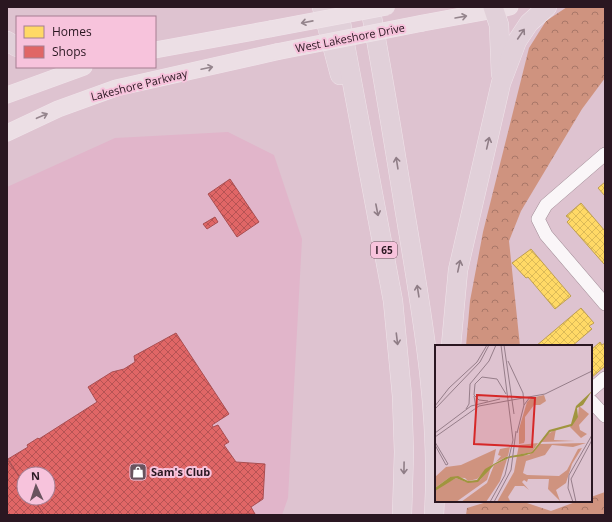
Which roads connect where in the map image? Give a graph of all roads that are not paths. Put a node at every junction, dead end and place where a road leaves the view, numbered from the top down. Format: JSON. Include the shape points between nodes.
{"nodes":[{"id":1,"x":322,"y":7,"type":"edge"},
{"id":2,"x":338,"y":7,"type":"edge"},
{"id":3,"x":370,"y":7,"type":"edge"},
{"id":4,"x":387,"y":7,"type":"edge"},
{"id":5,"x":547,"y":7,"type":"edge"},
{"id":6,"x":499,"y":8,"type":"edge"},
{"id":7,"x":7,"y":41,"type":"edge"},
{"id":8,"x":16,"y":46,"type":"edge"},
{"id":9,"x":156,"y":50,"type":"edge"},
{"id":10,"x":276,"y":52,"type":"joint"},
{"id":11,"x":81,"y":68,"type":"edge"},
{"id":12,"x":501,"y":83,"type":"junction"},
{"id":13,"x":7,"y":95,"type":"edge"},
{"id":14,"x":7,"y":133,"type":"edge"},
{"id":15,"x":605,"y":154,"type":"edge"},
{"id":16,"x":371,"y":180,"type":"junction"},
{"id":17,"x":604,"y":301,"type":"edge"},
{"id":18,"x":451,"y":345,"type":"edge"},
{"id":19,"x":605,"y":378,"type":"edge"},
{"id":20,"x":592,"y":389,"type":"edge"},
{"id":21,"x":592,"y":402,"type":"edge"},
{"id":22,"x":605,"y":416,"type":"edge"},
{"id":23,"x":435,"y":502,"type":"edge"},
{"id":24,"x":402,"y":515,"type":"edge"}],
"edges":[{"from":1,"to":16,"type":"highway"},
{"from":2,"to":16,"type":"highway","number":"I 65"},
{"from":23,"to":3,"type":"highway","number":"I 65","one_way":true,"via":[[432,410],[423,318]]},
{"from":4,"to":9,"type":"main road","one_way":true,"bridge":true},
{"from":12,"to":5,"type":"highway","one_way":true,"via":[[517,41],[528,23]]},
{"from":10,"to":6,"type":"main road","name":"West Lakeshore Drive","one_way":true,"bridge":true},
{"from":6,"to":12,"type":"highway"},
{"from":7,"to":8,"type":"highway"},
{"from":14,"to":10,"type":"main road","name":"Lakeshore Parkway","one_way":true,"via":[[51,112],[116,88]]},
{"from":11,"to":13,"type":"main road"},
{"from":18,"to":12,"type":"highway","one_way":true,"via":[[458,270]]},
{"from":15,"to":17,"type":"street","via":[[546,205],[538,219],[546,235]]},
{"from":16,"to":24,"type":"highway","number":"I 65","one_way":true,"via":[[399,350],[404,452]]},
{"from":19,"to":20,"type":"street"},
{"from":21,"to":22,"type":"street"}]}
